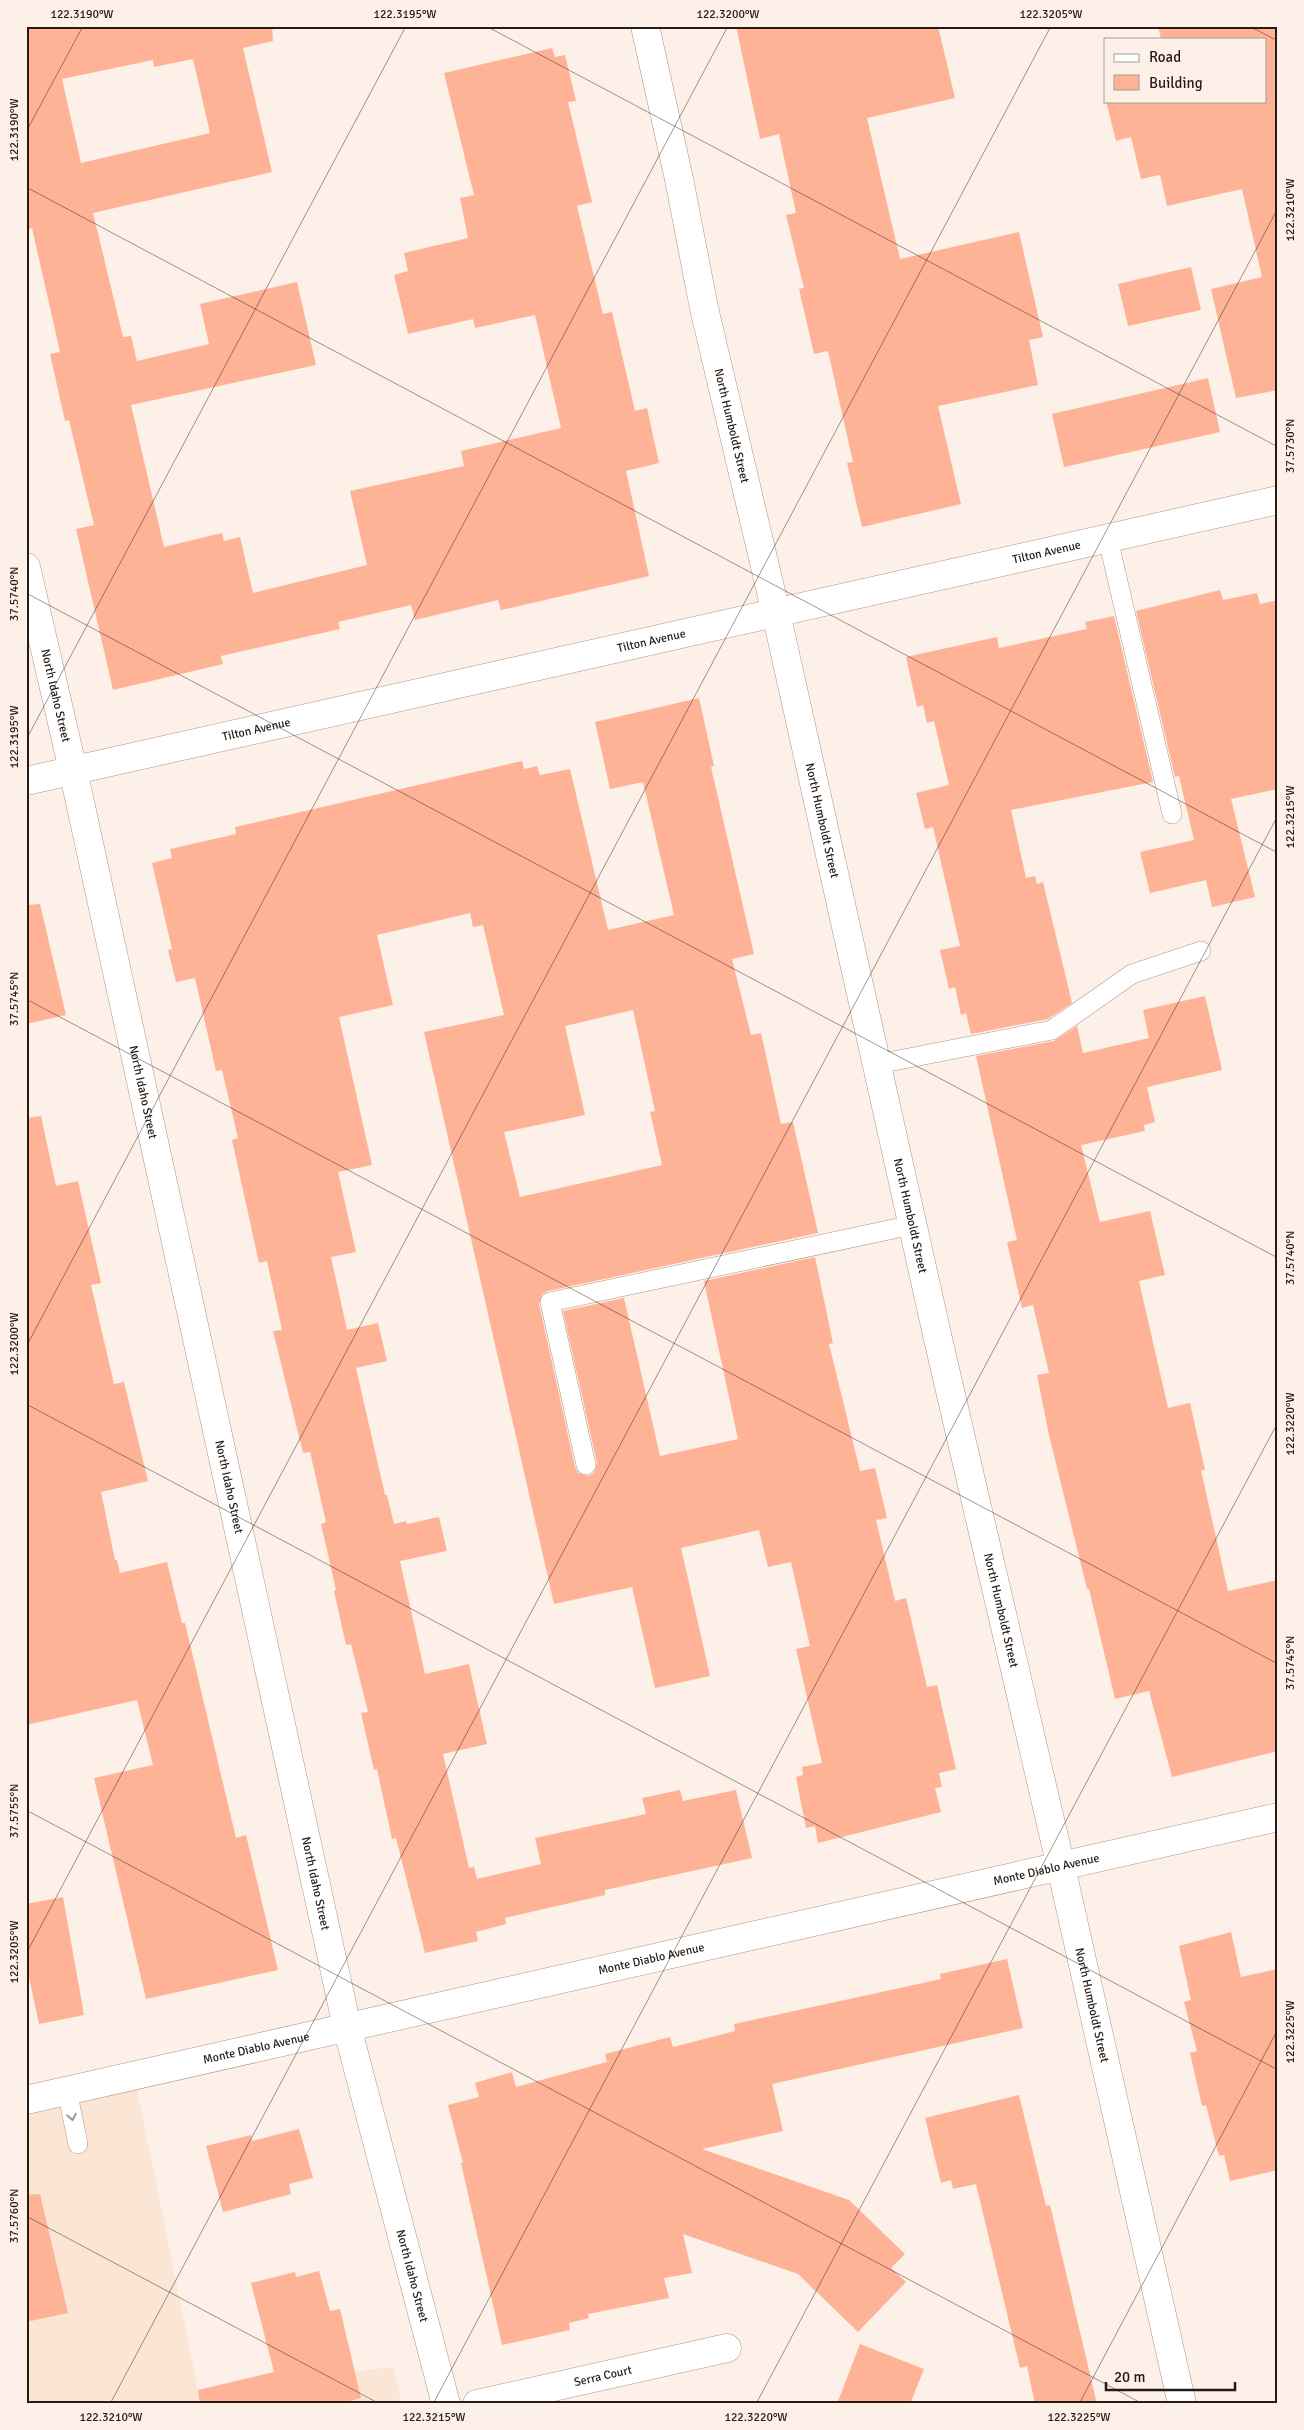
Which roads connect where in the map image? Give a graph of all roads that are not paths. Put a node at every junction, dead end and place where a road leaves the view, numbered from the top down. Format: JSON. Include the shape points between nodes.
{"nodes":[{"id":1,"x":645,"y":26,"type":"edge"},
{"id":2,"x":1278,"y":500,"type":"edge"},
{"id":3,"x":1108,"y":539,"type":"junction"},
{"id":4,"x":26,"y":567,"type":"edge"},
{"id":5,"x":776,"y":613,"type":"junction"},
{"id":6,"x":73,"y":770,"type":"junction"},
{"id":7,"x":26,"y":781,"type":"edge"},
{"id":8,"x":1172,"y":814,"type":"dead end"},
{"id":9,"x":1202,"y":951,"type":"dead end"},
{"id":10,"x":878,"y":1064,"type":"junction"},
{"id":11,"x":912,"y":1225,"type":"junction"},
{"id":12,"x":586,"y":1465,"type":"dead end"},
{"id":13,"x":1278,"y":1817,"type":"edge"},
{"id":14,"x":1061,"y":1867,"type":"junction"},
{"id":15,"x":347,"y":2027,"type":"junction"},
{"id":16,"x":67,"y":2090,"type":"junction"},
{"id":17,"x":26,"y":2100,"type":"edge"},
{"id":18,"x":78,"y":2144,"type":"dead end"},
{"id":19,"x":727,"y":2348,"type":"dead end"},
{"id":20,"x":446,"y":2404,"type":"edge"},
{"id":21,"x":478,"y":2404,"type":"edge"},
{"id":22,"x":1182,"y":2404,"type":"edge"}],
"edges":[{"from":1,"to":5,"type":"street","name":"North Humboldt Street","via":[[704,308]]},
{"from":2,"to":3,"type":"street","name":"Tilton Avenue"},
{"from":3,"to":5,"type":"street","name":"Tilton Avenue"},
{"from":3,"to":8,"type":"lane"},
{"from":4,"to":6,"type":"street","name":"North Idaho Street"},
{"from":5,"to":6,"type":"street","name":"Tilton Avenue"},
{"from":5,"to":10,"type":"street","name":"North Humboldt Street"},
{"from":6,"to":7,"type":"street","name":"Tilton Avenue"},
{"from":6,"to":15,"type":"street","name":"North Idaho Street"},
{"from":9,"to":10,"type":"lane","via":[[1132,974],[1052,1030]]},
{"from":10,"to":11,"type":"street","name":"North Humboldt Street"},
{"from":11,"to":12,"type":"lane","via":[[550,1302]]},
{"from":11,"to":14,"type":"street","name":"North Humboldt Street"},
{"from":13,"to":14,"type":"street","name":"Monte Diablo Avenue"},
{"from":14,"to":15,"type":"street","name":"Monte Diablo Avenue"},
{"from":14,"to":22,"type":"street","name":"North Humboldt Street"},
{"from":15,"to":16,"type":"street","name":"Monte Diablo Avenue"},
{"from":15,"to":20,"type":"street","name":"North Idaho Street"},
{"from":16,"to":17,"type":"street","name":"Monte Diablo Avenue"},
{"from":16,"to":18,"type":"lane","one_way":true},
{"from":19,"to":21,"type":"street","name":"Serra Court"}]}
